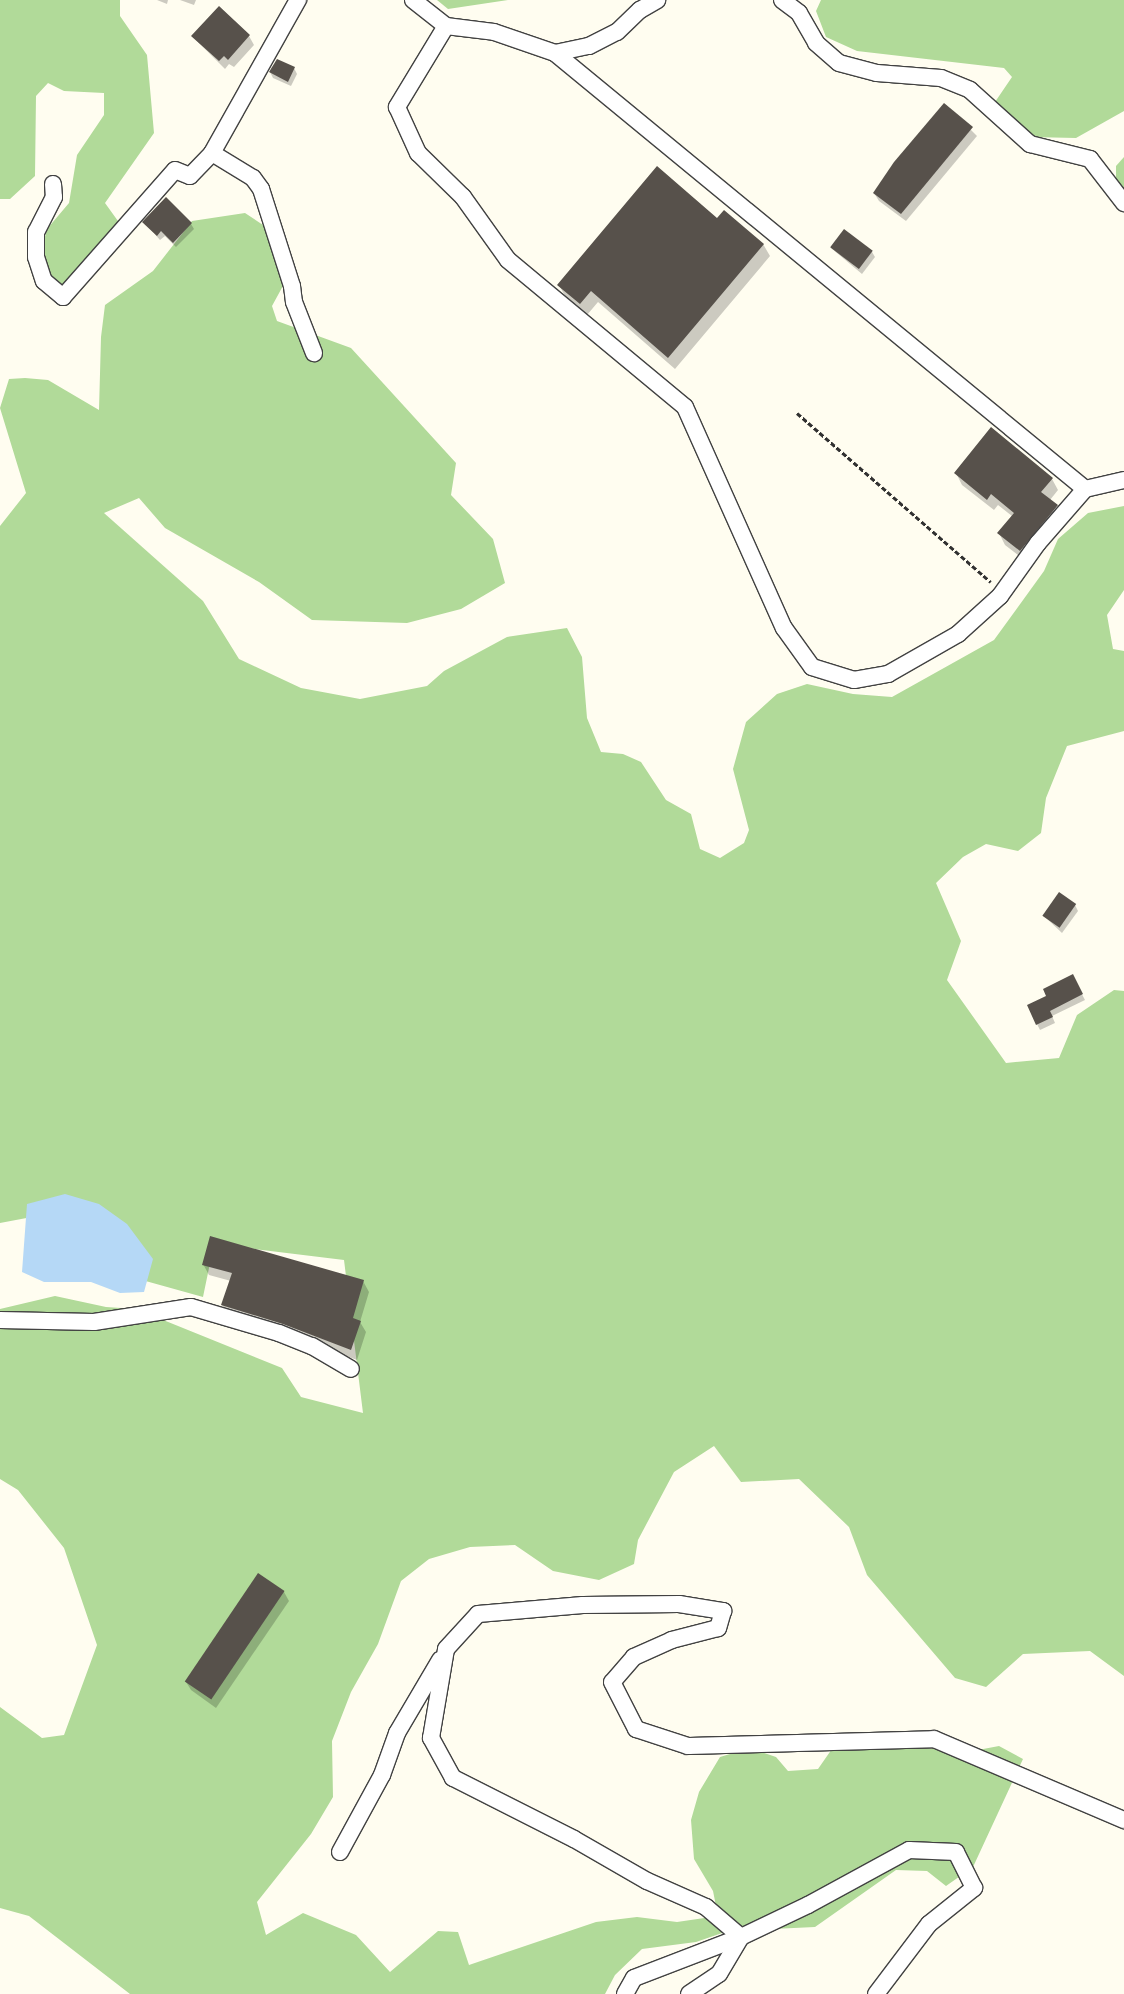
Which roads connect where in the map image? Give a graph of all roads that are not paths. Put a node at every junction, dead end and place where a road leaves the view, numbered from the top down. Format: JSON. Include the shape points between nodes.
{"nodes":[{"id":1,"x":298,"y":0,"type":"edge"},
{"id":2,"x":413,"y":0,"type":"edge"},
{"id":3,"x":658,"y":0,"type":"edge"},
{"id":4,"x":792,"y":3,"type":"edge"},
{"id":5,"x":446,"y":26,"type":"junction"},
{"id":6,"x":555,"y":53,"type":"junction"},
{"id":7,"x":212,"y":153,"type":"junction"},
{"id":8,"x":53,"y":184,"type":"dead end"},
{"id":9,"x":1124,"y":203,"type":"edge"},
{"id":10,"x":314,"y":353,"type":"dead end"},
{"id":11,"x":1124,"y":480,"type":"edge"},
{"id":12,"x":1085,"y":489,"type":"junction"},
{"id":13,"x":0,"y":1320,"type":"edge"},
{"id":14,"x":350,"y":1369,"type":"dead end"},
{"id":15,"x":446,"y":1649,"type":"junction"},
{"id":16,"x":1124,"y":1820,"type":"edge"},
{"id":17,"x":340,"y":1852,"type":"dead end"},
{"id":18,"x":741,"y":1937,"type":"junction"},
{"id":19,"x":625,"y":1994,"type":"edge"},
{"id":20,"x":689,"y":1994,"type":"edge"},
{"id":21,"x":876,"y":1994,"type":"edge"}],
"edges":[{"from":1,"to":7,"type":"street"},
{"from":2,"to":5,"type":"street"},
{"from":3,"to":6,"type":"street","via":[[640,10],[617,32],[589,46]]},
{"from":4,"to":9,"type":"street","via":[[816,43],[840,63],[877,73],[941,78],[970,90],[1030,144],[1090,159]]},
{"from":5,"to":6,"type":"street","via":[[494,32]]},
{"from":5,"to":12,"type":"street","via":[[397,107],[418,153],[463,197],[508,260],[684,407],[784,628],[812,667],[854,680],[888,674],[958,634],[1003,592],[1038,543]]},
{"from":6,"to":12,"type":"street"},
{"from":7,"to":8,"type":"street","via":[[190,176],[175,170],[63,297],[44,281],[36,257],[36,232],[54,196]]},
{"from":7,"to":10,"type":"street","via":[[253,178],[261,189],[292,286],[294,302]]},
{"from":11,"to":12,"type":"street"},
{"from":13,"to":14,"type":"street","via":[[94,1322],[191,1307],[279,1333],[312,1346]]},
{"from":15,"to":16,"type":"street","via":[[478,1614],[583,1605],[679,1604],[723,1611],[718,1628],[672,1640],[634,1657],[612,1682],[636,1729],[688,1746],[934,1739]]},
{"from":15,"to":17,"type":"street","via":[[397,1733],[382,1775]]},
{"from":15,"to":18,"type":"street","via":[[431,1738],[453,1778],[574,1839],[647,1881],[706,1907]]},
{"from":18,"to":19,"type":"street","via":[[634,1978]]},
{"from":18,"to":20,"type":"street","via":[[719,1974]]},
{"from":18,"to":21,"type":"street","via":[[909,1850],[956,1852],[974,1888],[929,1924]]}]}
